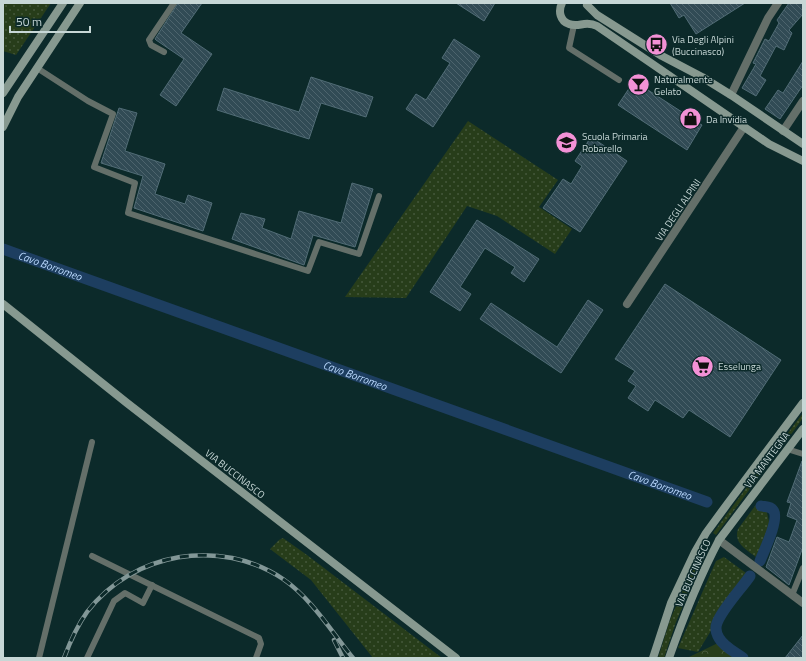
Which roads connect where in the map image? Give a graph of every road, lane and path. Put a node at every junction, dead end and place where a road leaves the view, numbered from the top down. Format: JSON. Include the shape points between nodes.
{"nodes":[{"id":1,"x":63,"y":3,"type":"edge"},
{"id":2,"x":80,"y":3,"type":"edge"},
{"id":3,"x":174,"y":3,"type":"edge"},
{"id":4,"x":778,"y":3,"type":"edge"},
{"id":5,"x":586,"y":4,"type":"edge"},
{"id":6,"x":559,"y":5,"type":"edge"},
{"id":7,"x":576,"y":25,"type":"junction"},
{"id":8,"x":164,"y":52,"type":"dead end"},
{"id":9,"x":37,"y":68,"type":"junction"},
{"id":10,"x":618,"y":80,"type":"dead end"},
{"id":11,"x":3,"y":93,"type":"edge"},
{"id":12,"x":731,"y":94,"type":"junction"},
{"id":13,"x":803,"y":101,"type":"edge"},
{"id":14,"x":3,"y":127,"type":"edge"},
{"id":15,"x":744,"y":127,"type":"junction"},
{"id":16,"x":783,"y":131,"type":"junction"},
{"id":17,"x":803,"y":144,"type":"edge"},
{"id":18,"x":803,"y":162,"type":"edge"},
{"id":19,"x":379,"y":196,"type":"dead end"},
{"id":20,"x":3,"y":304,"type":"edge"},
{"id":21,"x":627,"y":304,"type":"dead end"},
{"id":22,"x":803,"y":403,"type":"edge"},
{"id":23,"x":803,"y":429,"type":"edge"},
{"id":24,"x":92,"y":442,"type":"dead end"},
{"id":25,"x":787,"y":449,"type":"junction"},
{"id":26,"x":803,"y":454,"type":"edge"},
{"id":27,"x":746,"y":503,"type":"joint"},
{"id":28,"x":718,"y":540,"type":"junction"},
{"id":29,"x":92,"y":556,"type":"dead end"},
{"id":30,"x":803,"y":568,"type":"edge"},
{"id":31,"x":152,"y":586,"type":"junction"},
{"id":32,"x":792,"y":595,"type":"junction"},
{"id":33,"x":803,"y":603,"type":"edge"},
{"id":34,"x":38,"y":658,"type":"edge"},
{"id":35,"x":87,"y":658,"type":"edge"},
{"id":36,"x":256,"y":658,"type":"edge"},
{"id":37,"x":456,"y":658,"type":"edge"},
{"id":38,"x":652,"y":658,"type":"edge"},
{"id":39,"x":669,"y":658,"type":"edge"}],
"edges":[{"from":1,"to":11,"type":"street"},
{"from":2,"to":9,"type":"street"},
{"from":3,"to":8,"type":"lane","via":[[149,40],[151,45]]},
{"from":4,"to":12,"type":"street","via":[[768,18]]},
{"from":5,"to":7,"type":"street","via":[[586,19]]},
{"from":5,"to":12,"type":"street","via":[[597,14],[662,56]]},
{"from":6,"to":7,"type":"street","via":[[565,22]]},
{"from":7,"to":10,"type":"lane","via":[[569,48]]},
{"from":7,"to":15,"type":"street","via":[[589,23],[597,26]]},
{"from":9,"to":14,"type":"street","via":[[18,96]]},
{"from":9,"to":19,"type":"lane","via":[[113,114],[94,167],[135,183],[128,213],[308,271],[319,242],[359,254]]},
{"from":12,"to":16,"type":"street"},
{"from":13,"to":16,"type":"street"},
{"from":15,"to":18,"type":"street"},
{"from":15,"to":21,"type":"street","name":"VIA DEGLI ALPINI"},
{"from":16,"to":17,"type":"street"},
{"from":20,"to":37,"type":"street","name":"VIA BUCCINASCO"},
{"from":22,"to":38,"type":"street","name":"VIA BUCCINASCO","via":[[706,533],[671,603]]},
{"from":23,"to":25,"type":"street","name":"VIA MANTEGNA"},
{"from":24,"to":34,"type":"lane"},
{"from":25,"to":26,"type":"lane"},
{"from":25,"to":27,"type":"street","name":"VIA MANTEGNA"},
{"from":27,"to":28,"type":"street","name":"VIA BUCCINASCO"},
{"from":28,"to":32,"type":"street"},
{"from":28,"to":39,"type":"street","name":"VIA BUCCINASCO"},
{"from":29,"to":31,"type":"lane"},
{"from":30,"to":32,"type":"lane"},
{"from":31,"to":35,"type":"lane","via":[[143,603],[124,593],[114,601]]},
{"from":31,"to":36,"type":"lane","via":[[259,638],[261,646]]},
{"from":32,"to":33,"type":"street"}]}
